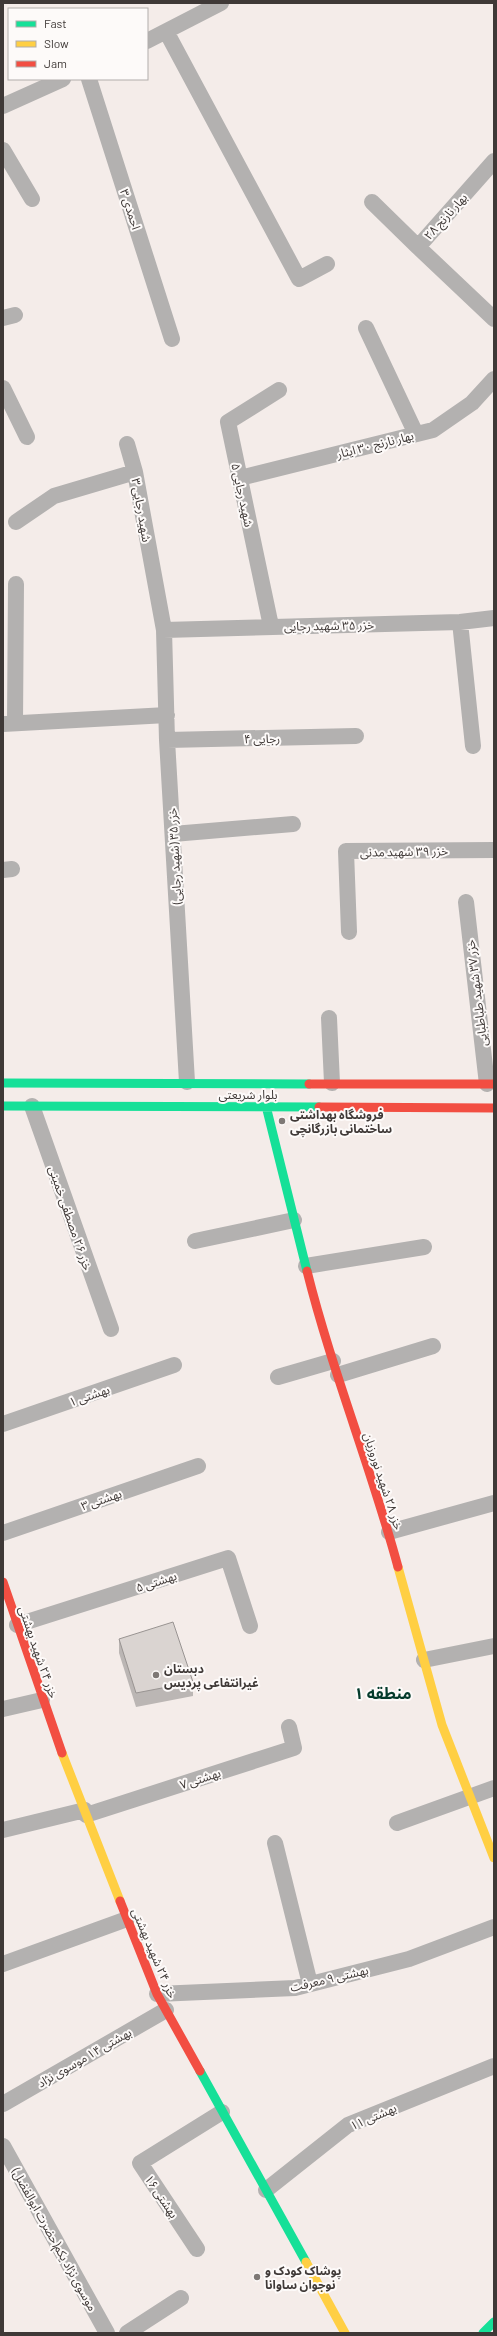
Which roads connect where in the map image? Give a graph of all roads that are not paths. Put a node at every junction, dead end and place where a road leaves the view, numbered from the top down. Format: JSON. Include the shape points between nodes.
{"nodes":[{"id":1,"x":221,"y":3,"type":"edge"},
{"id":2,"x":167,"y":33,"type":"junction"},
{"id":3,"x":148,"y":41,"type":"edge"},
{"id":4,"x":61,"y":80,"type":"edge"},
{"id":5,"x":89,"y":80,"type":"edge"},
{"id":6,"x":3,"y":106,"type":"edge"},
{"id":7,"x":3,"y":150,"type":"edge"},
{"id":8,"x":494,"y":161,"type":"edge"},
{"id":9,"x":32,"y":199,"type":"dead end"},
{"id":10,"x":372,"y":202,"type":"dead end"},
{"id":11,"x":418,"y":247,"type":"junction"},
{"id":12,"x":328,"y":264,"type":"dead end"},
{"id":13,"x":494,"y":319,"type":"edge"},
{"id":14,"x":366,"y":328,"type":"dead end"},
{"id":15,"x":172,"y":339,"type":"dead end"},
{"id":16,"x":494,"y":379,"type":"edge"},
{"id":17,"x":3,"y":388,"type":"edge"},
{"id":18,"x":279,"y":390,"type":"dead end"},
{"id":19,"x":416,"y":434,"type":"junction"},
{"id":20,"x":27,"y":437,"type":"dead end"},
{"id":21,"x":127,"y":444,"type":"dead end"},
{"id":22,"x":135,"y":472,"type":"junction"},
{"id":23,"x":240,"y":478,"type":"junction"},
{"id":24,"x":16,"y":522,"type":"dead end"},
{"id":25,"x":16,"y":584,"type":"dead end"},
{"id":26,"x":494,"y":618,"type":"edge"},
{"id":27,"x":460,"y":622,"type":"junction"},
{"id":28,"x":271,"y":626,"type":"junction"},
{"id":29,"x":164,"y":630,"type":"junction"},
{"id":30,"x":166,"y":715,"type":"junction"},
{"id":31,"x":9,"y":723,"type":"edge"},
{"id":32,"x":356,"y":736,"type":"dead end"},
{"id":33,"x":168,"y":740,"type":"junction"},
{"id":34,"x":473,"y":746,"type":"dead end"},
{"id":35,"x":293,"y":824,"type":"dead end"},
{"id":36,"x":173,"y":834,"type":"junction"},
{"id":37,"x":494,"y":850,"type":"edge"},
{"id":38,"x":466,"y":902,"type":"dead end"},
{"id":39,"x":349,"y":932,"type":"dead end"},
{"id":40,"x":329,"y":1018,"type":"dead end"},
{"id":41,"x":3,"y":1082,"type":"edge"},
{"id":42,"x":188,"y":1082,"type":"junction"},
{"id":43,"x":332,"y":1082,"type":"junction"},
{"id":44,"x":490,"y":1084,"type":"edge"},
{"id":45,"x":3,"y":1106,"type":"edge"},
{"id":46,"x":32,"y":1106,"type":"junction"},
{"id":47,"x":266,"y":1106,"type":"junction"},
{"id":48,"x":494,"y":1108,"type":"edge"},
{"id":49,"x":294,"y":1220,"type":"junction"},
{"id":50,"x":195,"y":1242,"type":"dead end"},
{"id":51,"x":424,"y":1247,"type":"dead end"},
{"id":52,"x":306,"y":1266,"type":"junction"},
{"id":53,"x":110,"y":1329,"type":"dead end"},
{"id":54,"x":433,"y":1346,"type":"dead end"},
{"id":55,"x":174,"y":1365,"type":"dead end"},
{"id":56,"x":335,"y":1368,"type":"junction"},
{"id":57,"x":278,"y":1377,"type":"dead end"},
{"id":58,"x":3,"y":1424,"type":"edge"},
{"id":59,"x":198,"y":1466,"type":"dead end"},
{"id":60,"x":494,"y":1503,"type":"edge"},
{"id":61,"x":388,"y":1532,"type":"junction"},
{"id":62,"x":3,"y":1533,"type":"edge"},
{"id":63,"x":3,"y":1582,"type":"edge"},
{"id":64,"x":17,"y":1625,"type":"junction"},
{"id":65,"x":250,"y":1626,"type":"dead end"},
{"id":66,"x":494,"y":1646,"type":"edge"},
{"id":67,"x":424,"y":1660,"type":"junction"},
{"id":68,"x":42,"y":1700,"type":"junction"},
{"id":69,"x":3,"y":1709,"type":"edge"},
{"id":70,"x":289,"y":1727,"type":"dead end"},
{"id":71,"x":494,"y":1788,"type":"edge"},
{"id":72,"x":470,"y":1796,"type":"junction"},
{"id":73,"x":86,"y":1812,"type":"junction"},
{"id":74,"x":397,"y":1823,"type":"dead end"},
{"id":75,"x":3,"y":1830,"type":"edge"},
{"id":76,"x":275,"y":1844,"type":"dead end"},
{"id":77,"x":494,"y":1858,"type":"edge"},
{"id":78,"x":127,"y":1919,"type":"junction"},
{"id":79,"x":494,"y":1927,"type":"edge"},
{"id":80,"x":3,"y":1964,"type":"edge"},
{"id":81,"x":310,"y":1984,"type":"junction"},
{"id":82,"x":157,"y":1994,"type":"junction"},
{"id":83,"x":166,"y":2010,"type":"junction"},
{"id":84,"x":494,"y":2066,"type":"edge"},
{"id":85,"x":3,"y":2104,"type":"edge"},
{"id":86,"x":222,"y":2112,"type":"junction"},
{"id":87,"x":3,"y":2146,"type":"edge"},
{"id":88,"x":266,"y":2190,"type":"junction"},
{"id":89,"x":197,"y":2249,"type":"dead end"},
{"id":90,"x":181,"y":2298,"type":"dead end"},
{"id":91,"x":494,"y":2322,"type":"edge"},
{"id":92,"x":107,"y":2333,"type":"edge"},
{"id":93,"x":127,"y":2333,"type":"edge"},
{"id":94,"x":345,"y":2333,"type":"edge"},
{"id":95,"x":483,"y":2333,"type":"edge"}],
"edges":[{"from":1,"to":2,"type":"street"},
{"from":2,"to":3,"type":"street"},
{"from":2,"to":12,"type":"street","via":[[299,279]]},
{"from":4,"to":6,"type":"street"},
{"from":5,"to":15,"type":"street","name":"احمدی ۳"},
{"from":7,"to":9,"type":"street"},
{"from":8,"to":11,"type":"street","name":"بهار نارنج ۲۸"},
{"from":10,"to":11,"type":"street"},
{"from":11,"to":13,"type":"street","name":"بهار نارنج ۲۸"},
{"from":14,"to":19,"type":"street"},
{"from":16,"to":19,"type":"street","name":"بهار نارنج ۳۰ ایثار","via":[[472,403],[433,430]]},
{"from":17,"to":20,"type":"street"},
{"from":18,"to":23,"type":"street","name":"شهید رجایی ۵","via":[[228,422]]},
{"from":19,"to":23,"type":"street","name":"بهار نارنج ۳۰ ایثار"},
{"from":21,"to":22,"type":"street"},
{"from":22,"to":24,"type":"street","name":"شهید رجایی ۳","via":[[54,496]]},
{"from":22,"to":29,"type":"street","name":"شهید رجایی ۳"},
{"from":23,"to":28,"type":"street","name":"شهید رجایی ۵"},
{"from":25,"to":31,"type":"street"},
{"from":26,"to":27,"type":"street","name":"خزر ۳۵ شهید رجایی"},
{"from":27,"to":28,"type":"street","name":"خزر ۳۵ شهید رجایی"},
{"from":27,"to":34,"type":"street"},
{"from":28,"to":29,"type":"street","name":"خزر ۳۵ شهید رجایی"},
{"from":29,"to":30,"type":"street","name":"خزر ۳۵ (شهید رجایی)"},
{"from":30,"to":31,"type":"street"},
{"from":30,"to":33,"type":"street","name":"خزر ۳۵ (شهید رجایی)"},
{"from":32,"to":33,"type":"street","name":"رجایی ۴"},
{"from":33,"to":36,"type":"street","name":"خزر ۳۵ (شهید رجایی)"},
{"from":35,"to":36,"type":"street"},
{"from":36,"to":42,"type":"street","name":"خزر ۳۵ (شهید رجایی)"},
{"from":37,"to":39,"type":"street","name":"خزر ۳۹ شهید مدنی","via":[[346,852]]},
{"from":38,"to":44,"type":"street","name":"خزر ۳۷ شهید طباطبایی"},
{"from":40,"to":43,"type":"street"},
{"from":41,"to":42,"type":"street","name":"بلوار شریعتی"},
{"from":42,"to":43,"type":"street","name":"بلوار شریعتی"},
{"from":43,"to":44,"type":"street","name":"بلوار شریعتی"},
{"from":45,"to":46,"type":"street","name":"بلوار شریعتی"},
{"from":46,"to":47,"type":"street","name":"بلوار شریعتی"},
{"from":46,"to":53,"type":"street","name":"خزر ۲۶ مصطفی خمینی"},
{"from":47,"to":48,"type":"street","name":"بلوار شریعتی"},
{"from":47,"to":49,"type":"street","name":"خزر ۲۸ شهید نوروزیان"},
{"from":49,"to":50,"type":"street"},
{"from":49,"to":52,"type":"street","name":"خزر ۲۸ شهید نوروزیان"},
{"from":51,"to":52,"type":"street"},
{"from":52,"to":56,"type":"street","name":"خزر ۲۸ شهید نوروزیان"},
{"from":54,"to":56,"type":"street"},
{"from":55,"to":58,"type":"street","name":"بهشتی ۱"},
{"from":56,"to":57,"type":"street"},
{"from":56,"to":61,"type":"street","name":"خزر ۲۸ شهید نوروزیان"},
{"from":59,"to":62,"type":"street","name":"بهشتی ۳"},
{"from":60,"to":61,"type":"street"},
{"from":61,"to":67,"type":"street","name":"خزر ۲۸ شهید نوروزیان"},
{"from":63,"to":64,"type":"street","name":"خزر ۲۴ شهید بهشتی"},
{"from":64,"to":65,"type":"street","name":"بهشتی ۵","via":[[228,1558]]},
{"from":64,"to":68,"type":"street","name":"خزر ۲۴ شهید بهشتی"},
{"from":66,"to":67,"type":"street"},
{"from":67,"to":72,"type":"street","name":"خزر ۲۸ شهید نوروزیان","via":[[442,1725]]},
{"from":68,"to":69,"type":"street"},
{"from":68,"to":73,"type":"street","name":"خزر ۲۴ شهید بهشتی"},
{"from":70,"to":73,"type":"street","name":"بهشتی ۷","via":[[294,1748]]},
{"from":71,"to":72,"type":"street"},
{"from":72,"to":74,"type":"street"},
{"from":72,"to":77,"type":"street","name":"خزر ۲۸ شهید نوروزیان"},
{"from":73,"to":75,"type":"street"},
{"from":73,"to":78,"type":"street","name":"خزر ۲۴ شهید بهشتی"},
{"from":76,"to":81,"type":"street"},
{"from":78,"to":80,"type":"street"},
{"from":78,"to":82,"type":"street","name":"خزر ۲۴ شهید بهشتی"},
{"from":79,"to":81,"type":"street","name":"بهشتی ۹ معرفت","via":[[409,1959]]},
{"from":81,"to":82,"type":"street","name":"بهشتی ۹ معرفت","via":[[295,1988]]},
{"from":82,"to":83,"type":"street","name":"خزر ۲۴ شهید بهشتی"},
{"from":83,"to":85,"type":"street","name":"بهشتی ۱۴ موسوی نژاد"},
{"from":83,"to":86,"type":"street","name":"خزر ۲۴ شهید بهشتی"},
{"from":84,"to":88,"type":"street","name":"بهشتی ۱۱","via":[[348,2125]]},
{"from":86,"to":88,"type":"street","name":"خزر ۲۴ شهید بهشتی"},
{"from":86,"to":89,"type":"street","name":"بهشتی ۱۶","via":[[140,2163]]},
{"from":87,"to":92,"type":"street","name":"موسوی نژاد یکم(حضرت ابوالفضل)"},
{"from":88,"to":94,"type":"street","name":"خزر ۲۴ شهید بهشتی"},
{"from":90,"to":93,"type":"street"},
{"from":91,"to":95,"type":"street"}]}
